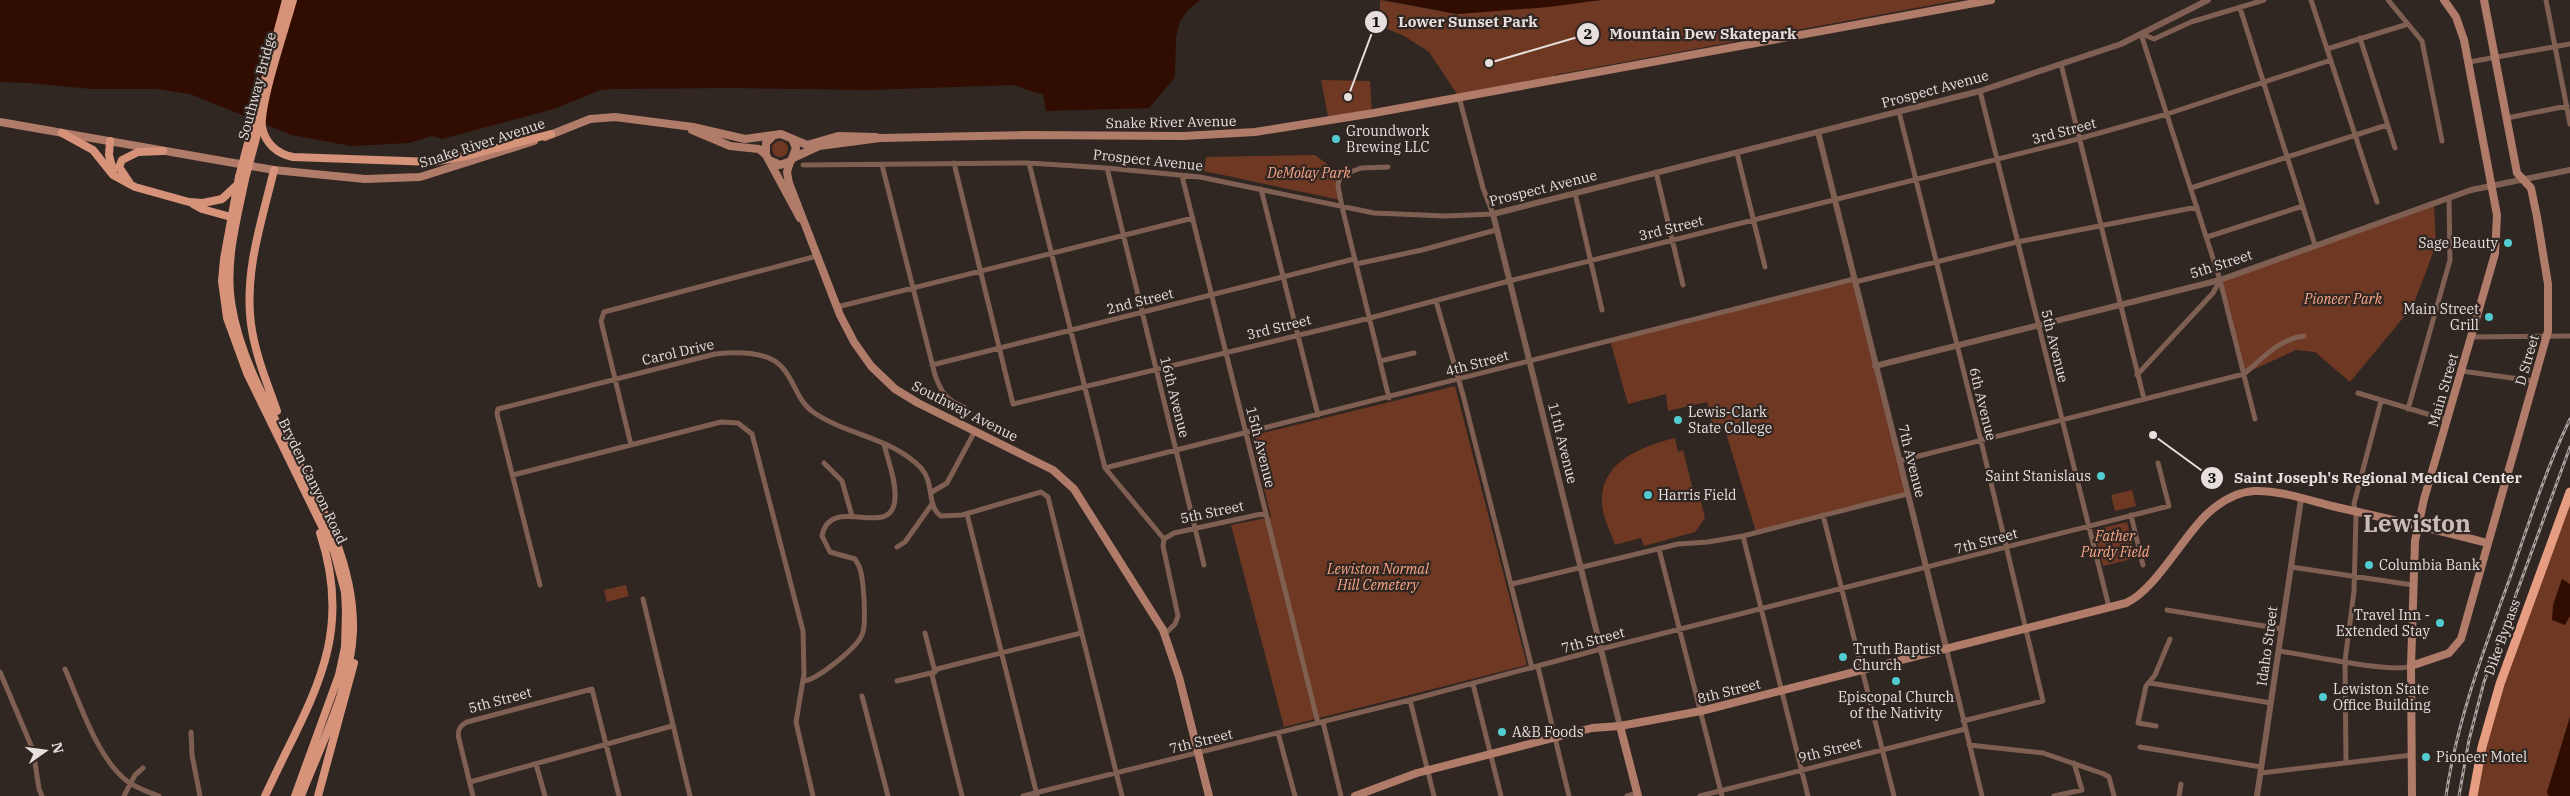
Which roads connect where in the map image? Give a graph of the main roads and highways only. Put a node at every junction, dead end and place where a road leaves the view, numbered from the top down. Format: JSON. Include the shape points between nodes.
{"nodes":[{"id":1,"x":286,"y":0,"type":"edge"},
{"id":2,"x":293,"y":0,"type":"edge"},
{"id":3,"x":1991,"y":0,"type":"edge"},
{"id":4,"x":2444,"y":0,"type":"edge"},
{"id":5,"x":2484,"y":0,"type":"edge"},
{"id":6,"x":262,"y":116,"type":"junction"},
{"id":7,"x":0,"y":122,"type":"edge"},
{"id":8,"x":674,"y":125,"type":"junction"},
{"id":9,"x":62,"y":133,"type":"junction"},
{"id":10,"x":551,"y":134,"type":"junction"},
{"id":11,"x":775,"y":135,"type":"junction"},
{"id":12,"x":880,"y":138,"type":"junction"},
{"id":13,"x":792,"y":139,"type":"junction"},
{"id":14,"x":110,"y":141,"type":"junction"},
{"id":15,"x":163,"y":151,"type":"junction"},
{"id":16,"x":767,"y":157,"type":"junction"},
{"id":17,"x":792,"y":160,"type":"junction"},
{"id":18,"x":274,"y":170,"type":"junction"},
{"id":19,"x":118,"y":178,"type":"junction"},
{"id":20,"x":242,"y":178,"type":"junction"},
{"id":21,"x":134,"y":187,"type":"junction"},
{"id":22,"x":189,"y":202,"type":"junction"},
{"id":23,"x":238,"y":211,"type":"junction"},
{"id":24,"x":216,"y":213,"type":"junction"},
{"id":25,"x":231,"y":217,"type":"junction"},
{"id":26,"x":807,"y":230,"type":"junction"},
{"id":27,"x":227,"y":234,"type":"junction"},
{"id":28,"x":289,"y":443,"type":"junction"},
{"id":29,"x":2570,"y":492,"type":"edge"},
{"id":30,"x":309,"y":500,"type":"junction"},
{"id":31,"x":2418,"y":524,"type":"junction"},
{"id":32,"x":2487,"y":543,"type":"junction"},
{"id":33,"x":350,"y":590,"type":"junction"},
{"id":34,"x":2412,"y":633,"type":"junction"},
{"id":35,"x":2425,"y":661,"type":"junction"},
{"id":36,"x":2411,"y":666,"type":"junction"},
{"id":37,"x":2411,"y":678,"type":"junction"},
{"id":38,"x":1620,"y":726,"type":"junction"},
{"id":39,"x":1638,"y":795,"type":"edge"},
{"id":40,"x":264,"y":796,"type":"edge"},
{"id":41,"x":295,"y":796,"type":"edge"},
{"id":42,"x":301,"y":796,"type":"edge"},
{"id":43,"x":318,"y":796,"type":"edge"},
{"id":44,"x":1210,"y":796,"type":"edge"},
{"id":45,"x":1355,"y":796,"type":"edge"},
{"id":46,"x":2412,"y":796,"type":"edge"},
{"id":47,"x":2473,"y":796,"type":"edge"}],
"edges":[{"from":1,"to":20,"type":"main road","name":"Southway Bridge","bridge":true},
{"from":2,"to":6,"type":"main road","name":"Southway Bridge"},
{"from":3,"to":12,"type":"main road","name":"Snake River Avenue","via":[[1320,122],[1228,135]]},
{"from":4,"to":31,"type":"main road","name":"Main Street","via":[[2456,17],[2469,62],[2497,215],[2497,241]]},
{"from":5,"to":32,"type":"main road","name":"D Street","via":[[2517,173],[2531,188],[2548,282],[2547,336]]},
{"from":6,"to":10,"type":"main road","via":[[268,141],[284,154],[357,160],[433,162]]},
{"from":6,"to":20,"type":"main road","name":"Southway Bridge","bridge":true},
{"from":7,"to":9,"type":"main road","name":"Snake River Avenue"},
{"from":8,"to":10,"type":"main road","name":"Snake River Avenue","via":[[632,118],[603,118],[590,119]]},
{"from":8,"to":11,"type":"main road","name":"Snake River Avenue","via":[[745,139]]},
{"from":8,"to":16,"type":"main road","name":"Snake River Avenue","via":[[730,146],[760,148]]},
{"from":9,"to":14,"type":"main road","name":"Snake River Avenue"},
{"from":9,"to":19,"type":"main road","via":[[93,150]]},
{"from":10,"to":18,"type":"main road","name":"Snake River Avenue","via":[[451,169],[410,178],[349,179]]},
{"from":11,"to":13,"type":"main road"},
{"from":11,"to":16,"type":"main road","via":[[766,143]]},
{"from":12,"to":13,"type":"main road","name":"Snake River Avenue","via":[[838,136],[807,145]]},
{"from":12,"to":17,"type":"main road","name":"Snake River Avenue","via":[[819,146]]},
{"from":13,"to":17,"type":"main road","via":[[796,148]]},
{"from":14,"to":15,"type":"main road","name":"Snake River Avenue"},
{"from":14,"to":19,"type":"main road","via":[[111,166]]},
{"from":15,"to":18,"type":"main road","name":"Snake River Avenue"},
{"from":15,"to":21,"type":"main road","via":[[138,152],[120,162],[122,173]]},
{"from":16,"to":17,"type":"main road","via":[[780,165]]},
{"from":16,"to":26,"type":"main road","name":"Southway Avenue"},
{"from":17,"to":26,"type":"main road","name":"Southway Avenue","via":[[788,176]]},
{"from":18,"to":28,"type":"main road","via":[[252,265],[249,304],[255,346]]},
{"from":19,"to":21,"type":"main road"},
{"from":20,"to":22,"type":"main road","via":[[222,199]]},
{"from":20,"to":23,"type":"main road","name":"Bryden Canyon Road"},
{"from":20,"to":25,"type":"main road","name":"Bryden Canyon Road"},
{"from":21,"to":22,"type":"main road"},
{"from":22,"to":24,"type":"main road"},
{"from":23,"to":25,"type":"main road"},
{"from":23,"to":28,"type":"main road","name":"Bryden Canyon Road","via":[[231,240],[229,270],[235,325],[250,365]]},
{"from":24,"to":25,"type":"main road"},
{"from":24,"to":27,"type":"main road"},
{"from":25,"to":27,"type":"main road","name":"Bryden Canyon Road"},
{"from":26,"to":44,"type":"main road","name":"Southway Avenue","via":[[854,342],[886,381],[918,403],[1053,470],[1074,489],[1163,635],[1179,677]]},
{"from":27,"to":30,"type":"main road","name":"Bryden Canyon Road","via":[[222,281],[232,335],[247,374]]},
{"from":28,"to":33,"type":"main road","name":"Bryden Canyon Road","via":[[339,550]]},
{"from":29,"to":47,"type":"highway","name":"Dike Bypass","via":[[2500,684],[2482,747]]},
{"from":30,"to":40,"type":"main road","via":[[330,566],[333,589],[331,641],[311,699]]},
{"from":30,"to":41,"type":"main road","name":"Bryden Canyon Road","via":[[340,571],[345,592],[347,632],[340,675]]},
{"from":31,"to":32,"type":"main road"},
{"from":31,"to":34,"type":"main road","name":"Main Street"},
{"from":31,"to":38,"type":"main road","name":"8th Street","via":[[2253,491],[2220,503],[2198,524],[2139,596],[2126,603],[1701,711]]},
{"from":32,"to":35,"type":"main road","name":"D Street","via":[[2461,639],[2449,653]]},
{"from":33,"to":42,"type":"main road","name":"Bryden Canyon Road","via":[[353,632],[345,677]]},
{"from":33,"to":43,"type":"main road","via":[[356,610],[354,664]]},
{"from":34,"to":35,"type":"main road","via":[[2416,655]]},
{"from":34,"to":36,"type":"main road","name":"Main Street"},
{"from":35,"to":36,"type":"main road","name":"D Street"},
{"from":35,"to":37,"type":"main road"},
{"from":36,"to":37,"type":"main road","name":"Main Street"},
{"from":37,"to":46,"type":"main road","name":"Main Street"},
{"from":38,"to":39,"type":"main road","name":"11th Avenue"},
{"from":38,"to":45,"type":"main road","name":"8th Street","via":[[1592,728],[1427,770]]}]}
